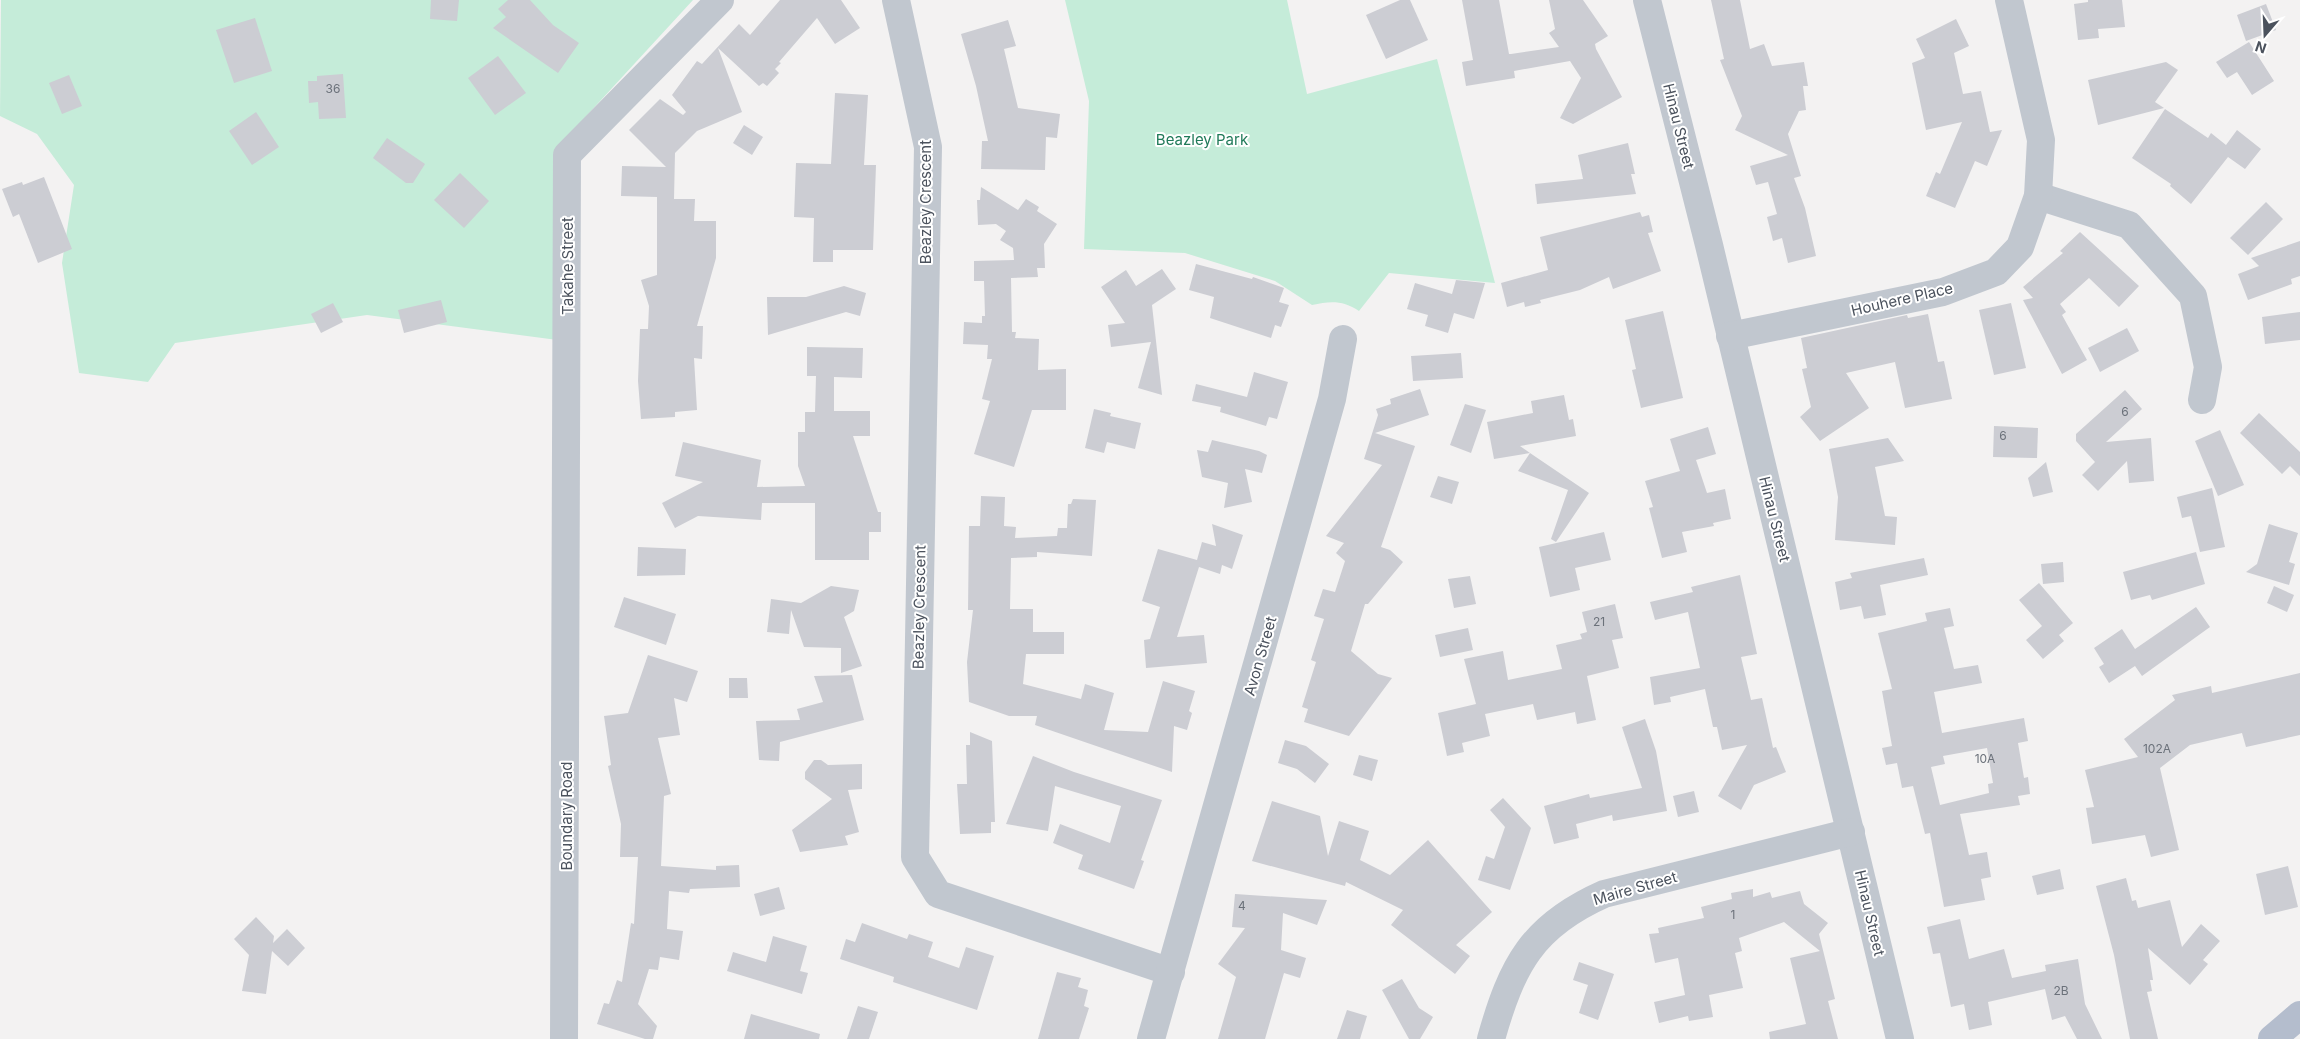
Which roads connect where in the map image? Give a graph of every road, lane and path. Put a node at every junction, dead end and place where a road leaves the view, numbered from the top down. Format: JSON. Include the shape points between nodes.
{"nodes":[{"id":1,"x":720,"y":0,"type":"edge"},
{"id":2,"x":896,"y":0,"type":"edge"},
{"id":3,"x":1647,"y":0,"type":"edge"},
{"id":4,"x":2009,"y":0,"type":"edge"},
{"id":5,"x":2038,"y":196,"type":"junction"},
{"id":6,"x":1730,"y":336,"type":"junction"},
{"id":7,"x":1343,"y":339,"type":"dead end"},
{"id":8,"x":2202,"y":400,"type":"dead end"},
{"id":9,"x":567,"y":594,"type":"joint"},
{"id":10,"x":1851,"y":832,"type":"junction"},
{"id":11,"x":1172,"y":972,"type":"junction"},
{"id":12,"x":2300,"y":1016,"type":"edge"},
{"id":13,"x":564,"y":1039,"type":"edge"},
{"id":14,"x":1151,"y":1039,"type":"edge"},
{"id":15,"x":1491,"y":1039,"type":"edge"},
{"id":16,"x":1900,"y":1039,"type":"edge"},
{"id":17,"x":2272,"y":1039,"type":"edge"}],
"edges":[{"from":1,"to":9,"type":"street","name":"Takahe Street","via":[[567,155]]},
{"from":2,"to":11,"type":"street","name":"Beazley Crescent","via":[[928,147],[915,857],[938,894]]},
{"from":3,"to":6,"type":"street","name":"Hinau Street"},
{"from":4,"to":5,"type":"street","name":"Houhere Place","via":[[2041,140]]},
{"from":5,"to":6,"type":"street","name":"Houhere Place","via":[[2020,247],[1996,272],[1943,292]]},
{"from":5,"to":8,"type":"street","via":[[2130,225],[2192,296],[2208,367]]},
{"from":6,"to":10,"type":"street","name":"Hinau Street"},
{"from":7,"to":11,"type":"street","name":"Avon Street","via":[[1332,399]]},
{"from":9,"to":13,"type":"street","name":"Boundary Road"},
{"from":10,"to":15,"type":"street","name":"Maire Street","via":[[1604,894],[1575,907],[1550,926],[1529,949],[1513,975]]},
{"from":10,"to":16,"type":"street","name":"Hinau Street"},
{"from":11,"to":14,"type":"street"},
{"from":12,"to":17,"type":"main road"}]}
